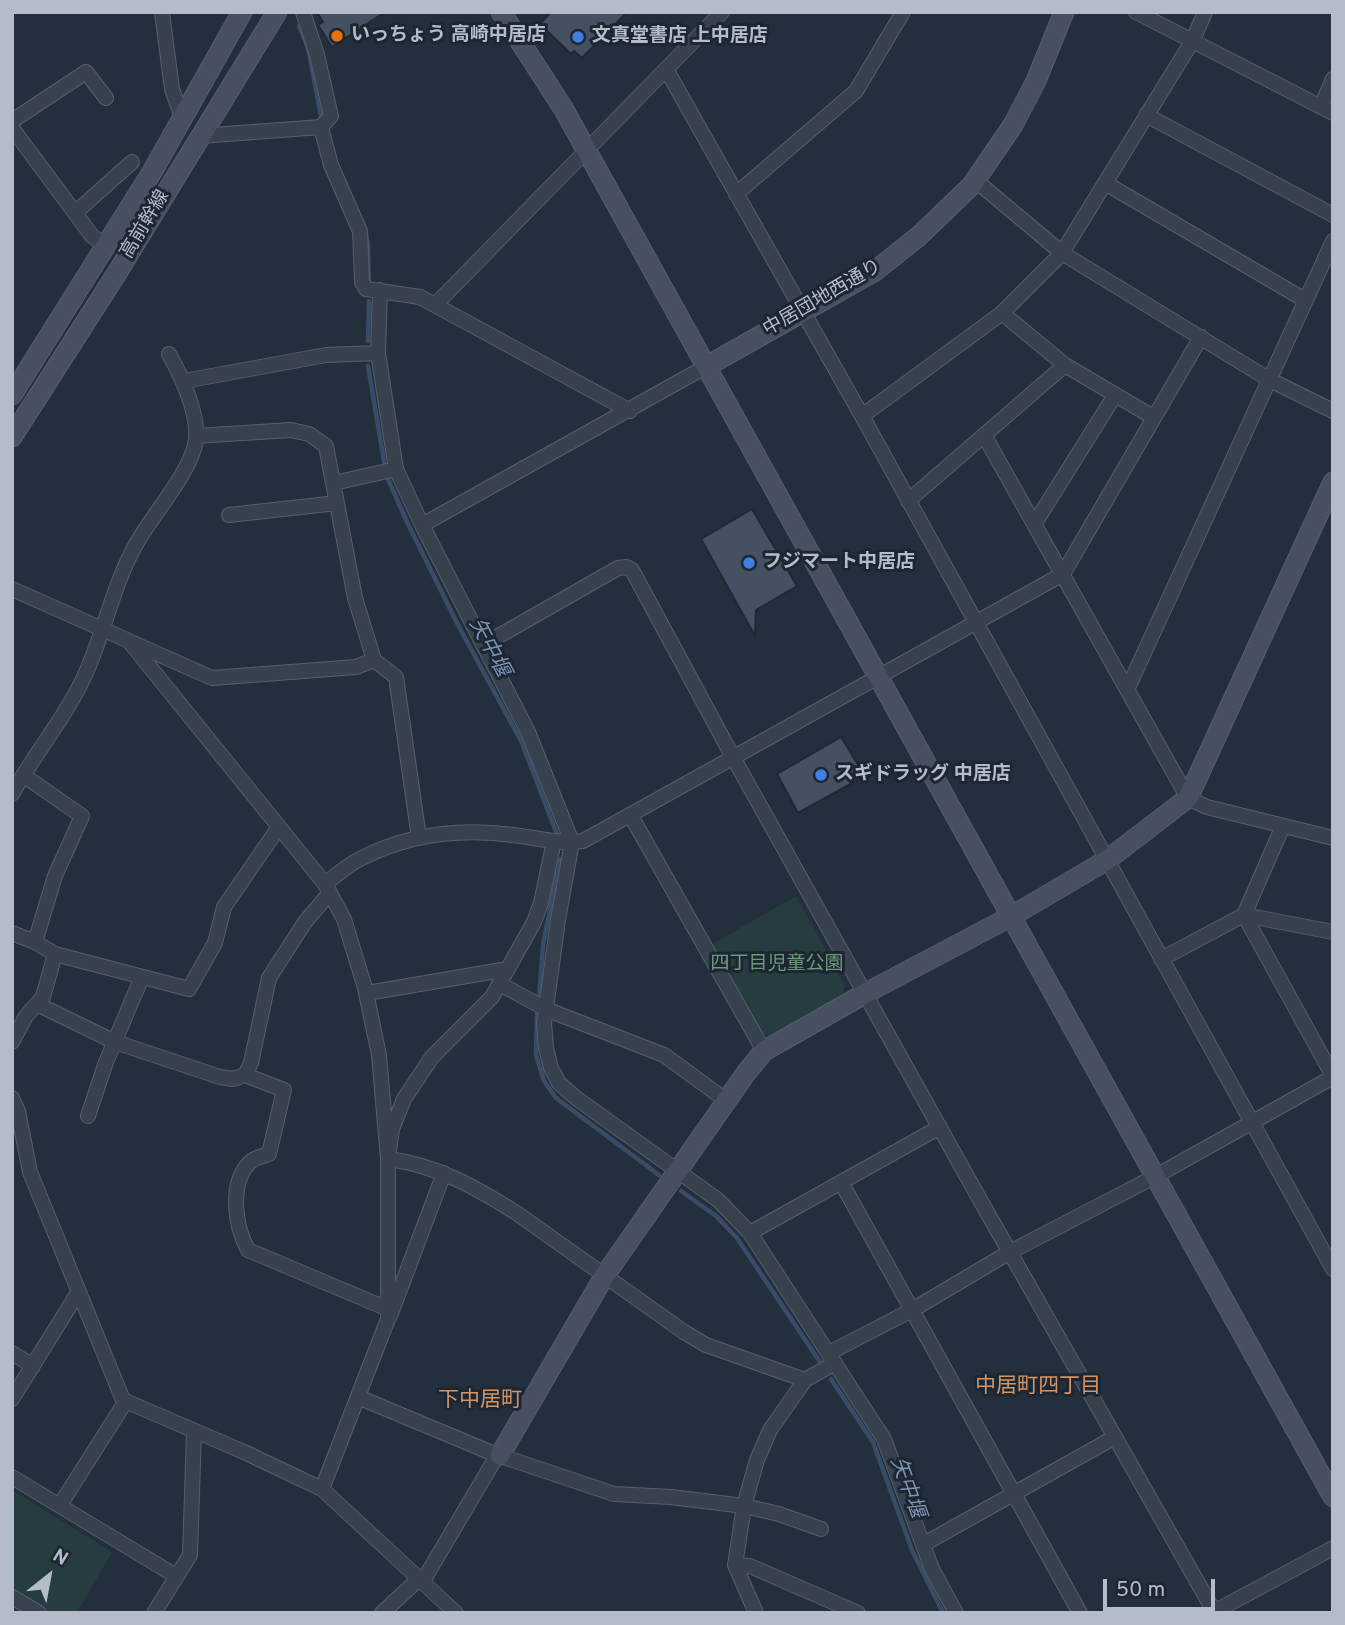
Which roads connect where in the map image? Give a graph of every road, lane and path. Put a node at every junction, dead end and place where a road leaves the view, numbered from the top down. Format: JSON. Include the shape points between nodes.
{"nodes":[{"id":1,"x":162,"y":12,"type":"edge"},
{"id":2,"x":242,"y":12,"type":"edge"},
{"id":3,"x":277,"y":12,"type":"edge"},
{"id":4,"x":303,"y":12,"type":"edge"},
{"id":5,"x":500,"y":12,"type":"edge"},
{"id":6,"x":722,"y":12,"type":"edge"},
{"id":7,"x":903,"y":12,"type":"edge"},
{"id":8,"x":1064,"y":12,"type":"edge"},
{"id":9,"x":1136,"y":12,"type":"edge"},
{"id":10,"x":1205,"y":12,"type":"edge"},
{"id":11,"x":1193,"y":40,"type":"junction"},
{"id":12,"x":666,"y":69,"type":"junction"},
{"id":13,"x":1333,"y":79,"type":"edge"},
{"id":14,"x":106,"y":97,"type":"dead end"},
{"id":15,"x":1327,"y":110,"type":"edge"},
{"id":16,"x":1146,"y":116,"type":"junction"},
{"id":17,"x":182,"y":117,"type":"junction"},
{"id":18,"x":12,"y":121,"type":"edge"},
{"id":19,"x":321,"y":127,"type":"junction"},
{"id":20,"x":12,"y":128,"type":"edge"},
{"id":21,"x":200,"y":136,"type":"junction"},
{"id":22,"x":586,"y":150,"type":"junction"},
{"id":23,"x":132,"y":162,"type":"dead end"},
{"id":24,"x":975,"y":180,"type":"junction"},
{"id":25,"x":1105,"y":183,"type":"junction"},
{"id":26,"x":736,"y":194,"type":"junction"},
{"id":27,"x":75,"y":213,"type":"junction"},
{"id":28,"x":1333,"y":215,"type":"edge"},
{"id":29,"x":1333,"y":241,"type":"edge"},
{"id":30,"x":106,"y":246,"type":"junction"},
{"id":31,"x":1062,"y":253,"type":"junction"},
{"id":32,"x":380,"y":290,"type":"junction"},
{"id":33,"x":1305,"y":300,"type":"junction"},
{"id":34,"x":436,"y":304,"type":"junction"},
{"id":35,"x":803,"y":312,"type":"junction"},
{"id":36,"x":1002,"y":313,"type":"junction"},
{"id":37,"x":1201,"y":337,"type":"junction"},
{"id":38,"x":378,"y":353,"type":"junction"},
{"id":39,"x":169,"y":354,"type":"dead end"},
{"id":40,"x":1065,"y":365,"type":"junction"},
{"id":41,"x":707,"y":366,"type":"junction"},
{"id":42,"x":1270,"y":380,"type":"junction"},
{"id":43,"x":184,"y":381,"type":"junction"},
{"id":44,"x":12,"y":395,"type":"edge"},
{"id":45,"x":1115,"y":395,"type":"junction"},
{"id":46,"x":630,"y":411,"type":"junction"},
{"id":47,"x":1333,"y":411,"type":"edge"},
{"id":48,"x":862,"y":416,"type":"junction"},
{"id":49,"x":1153,"y":417,"type":"junction"},
{"id":50,"x":984,"y":435,"type":"junction"},
{"id":51,"x":196,"y":436,"type":"junction"},
{"id":52,"x":12,"y":437,"type":"edge"},
{"id":53,"x":396,"y":469,"type":"junction"},
{"id":54,"x":1333,"y":482,"type":"edge"},
{"id":55,"x":334,"y":483,"type":"junction"},
{"id":56,"x":908,"y":501,"type":"junction"},
{"id":57,"x":337,"y":503,"type":"junction"},
{"id":58,"x":229,"y":515,"type":"dead end"},
{"id":59,"x":1035,"y":523,"type":"junction"},
{"id":60,"x":422,"y":525,"type":"junction"},
{"id":61,"x":1063,"y":573,"type":"junction"},
{"id":62,"x":12,"y":589,"type":"edge"},
{"id":63,"x":975,"y":622,"type":"junction"},
{"id":64,"x":103,"y":628,"type":"junction"},
{"id":65,"x":129,"y":641,"type":"junction"},
{"id":66,"x":483,"y":645,"type":"junction"},
{"id":67,"x":374,"y":660,"type":"junction"},
{"id":68,"x":877,"y":677,"type":"junction"},
{"id":69,"x":1127,"y":690,"type":"junction"},
{"id":70,"x":734,"y":758,"type":"junction"},
{"id":71,"x":23,"y":775,"type":"junction"},
{"id":72,"x":12,"y":794,"type":"edge"},
{"id":73,"x":1188,"y":798,"type":"junction"},
{"id":74,"x":631,"y":816,"type":"junction"},
{"id":75,"x":1283,"y":826,"type":"junction"},
{"id":76,"x":279,"y":827,"type":"junction"},
{"id":77,"x":419,"y":838,"type":"junction"},
{"id":78,"x":1333,"y":838,"type":"edge"},
{"id":79,"x":554,"y":841,"type":"junction"},
{"id":80,"x":572,"y":842,"type":"junction"},
{"id":81,"x":1107,"y":860,"type":"junction"},
{"id":82,"x":327,"y":889,"type":"junction"},
{"id":83,"x":1244,"y":915,"type":"junction"},
{"id":84,"x":1010,"y":917,"type":"junction"},
{"id":85,"x":1333,"y":932,"type":"edge"},
{"id":86,"x":12,"y":933,"type":"edge"},
{"id":87,"x":35,"y":942,"type":"junction"},
{"id":88,"x":55,"y":954,"type":"junction"},
{"id":89,"x":1161,"y":959,"type":"junction"},
{"id":90,"x":508,"y":969,"type":"junction"},
{"id":91,"x":142,"y":977,"type":"junction"},
{"id":92,"x":500,"y":984,"type":"junction"},
{"id":93,"x":367,"y":993,"type":"junction"},
{"id":94,"x":866,"y":993,"type":"junction"},
{"id":95,"x":37,"y":1004,"type":"junction"},
{"id":96,"x":548,"y":1010,"type":"junction"},
{"id":97,"x":12,"y":1042,"type":"edge"},
{"id":98,"x":115,"y":1042,"type":"junction"},
{"id":99,"x":764,"y":1051,"type":"junction"},
{"id":100,"x":245,"y":1075,"type":"junction"},
{"id":101,"x":1333,"y":1077,"type":"edge"},
{"id":102,"x":12,"y":1098,"type":"edge"},
{"id":103,"x":727,"y":1101,"type":"junction"},
{"id":104,"x":88,"y":1116,"type":"dead end"},
{"id":105,"x":1251,"y":1123,"type":"junction"},
{"id":106,"x":940,"y":1126,"type":"junction"},
{"id":107,"x":388,"y":1159,"type":"junction"},
{"id":108,"x":678,"y":1172,"type":"junction"},
{"id":109,"x":444,"y":1173,"type":"junction"},
{"id":110,"x":1156,"y":1176,"type":"junction"},
{"id":111,"x":841,"y":1182,"type":"junction"},
{"id":112,"x":750,"y":1233,"type":"junction"},
{"id":113,"x":1010,"y":1252,"type":"junction"},
{"id":114,"x":1333,"y":1269,"type":"edge"},
{"id":115,"x":605,"y":1275,"type":"junction"},
{"id":116,"x":79,"y":1291,"type":"junction"},
{"id":117,"x":912,"y":1310,"type":"junction"},
{"id":118,"x":388,"y":1314,"type":"junction"},
{"id":119,"x":12,"y":1353,"type":"edge"},
{"id":120,"x":832,"y":1358,"type":"junction"},
{"id":121,"x":33,"y":1366,"type":"junction"},
{"id":122,"x":805,"y":1380,"type":"junction"},
{"id":123,"x":358,"y":1397,"type":"junction"},
{"id":124,"x":12,"y":1399,"type":"edge"},
{"id":125,"x":126,"y":1401,"type":"junction"},
{"id":126,"x":194,"y":1432,"type":"junction"},
{"id":127,"x":1115,"y":1437,"type":"junction"},
{"id":128,"x":499,"y":1454,"type":"junction"},
{"id":129,"x":12,"y":1477,"type":"edge"},
{"id":130,"x":321,"y":1489,"type":"junction"},
{"id":131,"x":1014,"y":1494,"type":"junction"},
{"id":132,"x":1333,"y":1497,"type":"edge"},
{"id":133,"x":60,"y":1505,"type":"junction"},
{"id":134,"x":744,"y":1506,"type":"junction"},
{"id":135,"x":821,"y":1529,"type":"dead end"},
{"id":136,"x":924,"y":1544,"type":"junction"},
{"id":137,"x":1333,"y":1548,"type":"edge"},
{"id":138,"x":736,"y":1565,"type":"junction"},
{"id":139,"x":176,"y":1576,"type":"junction"},
{"id":140,"x":421,"y":1579,"type":"junction"},
{"id":141,"x":12,"y":1597,"type":"edge"},
{"id":142,"x":1214,"y":1612,"type":"edge"},
{"id":143,"x":39,"y":1613,"type":"edge"},
{"id":144,"x":155,"y":1613,"type":"edge"},
{"id":145,"x":382,"y":1613,"type":"edge"},
{"id":146,"x":456,"y":1613,"type":"edge"},
{"id":147,"x":756,"y":1613,"type":"edge"},
{"id":148,"x":858,"y":1613,"type":"edge"},
{"id":149,"x":956,"y":1613,"type":"edge"},
{"id":150,"x":1080,"y":1613,"type":"edge"}],
"edges":[{"from":1,"to":17,"type":"street","via":[[172,89]]},
{"from":2,"to":17,"type":"street","name":"高前幹線"},
{"from":3,"to":21,"type":"street","name":"高前幹線"},
{"from":4,"to":19,"type":"street","via":[[330,108],[331,116]]},
{"from":5,"to":22,"type":"street"},
{"from":6,"to":12,"type":"street"},
{"from":7,"to":26,"type":"street","via":[[856,91]]},
{"from":8,"to":24,"type":"street","name":"中居団地西通り","via":[[1013,125]]},
{"from":9,"to":11,"type":"street"},
{"from":10,"to":11,"type":"street"},
{"from":11,"to":15,"type":"street"},
{"from":11,"to":16,"type":"street"},
{"from":12,"to":22,"type":"street"},
{"from":12,"to":26,"type":"street"},
{"from":13,"to":15,"type":"street"},
{"from":14,"to":18,"type":"street","via":[[86,72]]},
{"from":16,"to":25,"type":"street"},
{"from":16,"to":28,"type":"street"},
{"from":17,"to":30,"type":"street","name":"高前幹線"},
{"from":19,"to":21,"type":"street"},
{"from":19,"to":32,"type":"street","via":[[331,166],[360,231],[362,282],[366,289]]},
{"from":20,"to":27,"type":"street"},
{"from":21,"to":52,"type":"street","name":"高前幹線"},
{"from":22,"to":34,"type":"street"},
{"from":22,"to":41,"type":"street"},
{"from":23,"to":27,"type":"street"},
{"from":24,"to":31,"type":"street"},
{"from":24,"to":35,"type":"street","name":"中居団地西通り","via":[[919,236],[875,271]]},
{"from":25,"to":31,"type":"street"},
{"from":25,"to":33,"type":"street"},
{"from":26,"to":35,"type":"street"},
{"from":27,"to":30,"type":"street"},
{"from":29,"to":33,"type":"street"},
{"from":30,"to":44,"type":"street","name":"高前幹線"},
{"from":31,"to":36,"type":"street"},
{"from":31,"to":37,"type":"street"},
{"from":32,"to":34,"type":"street","via":[[408,293]]},
{"from":32,"to":38,"type":"street"},
{"from":33,"to":42,"type":"street"},
{"from":34,"to":46,"type":"street"},
{"from":35,"to":41,"type":"street","name":"中居団地西通り"},
{"from":35,"to":48,"type":"street"},
{"from":36,"to":40,"type":"street"},
{"from":36,"to":48,"type":"street"},
{"from":37,"to":42,"type":"street"},
{"from":37,"to":49,"type":"street"},
{"from":38,"to":43,"type":"street","via":[[326,355]]},
{"from":38,"to":53,"type":"street"},
{"from":39,"to":43,"type":"street"},
{"from":40,"to":45,"type":"street"},
{"from":40,"to":50,"type":"street"},
{"from":41,"to":46,"type":"street"},
{"from":41,"to":68,"type":"street"},
{"from":42,"to":47,"type":"street"},
{"from":42,"to":69,"type":"street"},
{"from":43,"to":51,"type":"street"},
{"from":45,"to":49,"type":"street"},
{"from":45,"to":59,"type":"street"},
{"from":46,"to":60,"type":"street"},
{"from":48,"to":56,"type":"street"},
{"from":49,"to":61,"type":"street"},
{"from":50,"to":56,"type":"street"},
{"from":50,"to":59,"type":"street"},
{"from":51,"to":55,"type":"street","via":[[309,433],[326,446]]},
{"from":51,"to":64,"type":"street","via":[[187,465],[134,548]]},
{"from":53,"to":55,"type":"street"},
{"from":53,"to":60,"type":"street"},
{"from":54,"to":73,"type":"street"},
{"from":55,"to":57,"type":"street"},
{"from":56,"to":63,"type":"street"},
{"from":57,"to":58,"type":"street"},
{"from":57,"to":67,"type":"street","via":[[355,598]]},
{"from":59,"to":61,"type":"street"},
{"from":60,"to":66,"type":"street"},
{"from":61,"to":63,"type":"street"},
{"from":61,"to":69,"type":"street"},
{"from":62,"to":64,"type":"street"},
{"from":63,"to":68,"type":"street"},
{"from":63,"to":81,"type":"street"},
{"from":64,"to":65,"type":"street"},
{"from":64,"to":71,"type":"street","via":[[66,712]]},
{"from":65,"to":67,"type":"street","via":[[212,678],[356,667]]},
{"from":65,"to":76,"type":"street"},
{"from":66,"to":70,"type":"street","via":[[626,567],[636,576]]},
{"from":66,"to":80,"type":"street","via":[[528,732]]},
{"from":67,"to":77,"type":"street","via":[[396,677]]},
{"from":68,"to":70,"type":"street"},
{"from":68,"to":84,"type":"street"},
{"from":69,"to":73,"type":"street"},
{"from":70,"to":74,"type":"street"},
{"from":70,"to":94,"type":"street"},
{"from":71,"to":72,"type":"street"},
{"from":71,"to":87,"type":"street","via":[[82,816],[55,876]]},
{"from":73,"to":75,"type":"street"},
{"from":73,"to":81,"type":"street"},
{"from":74,"to":80,"type":"street","via":[[583,841]]},
{"from":74,"to":99,"type":"street"},
{"from":75,"to":78,"type":"street"},
{"from":75,"to":83,"type":"street"},
{"from":76,"to":82,"type":"street"},
{"from":76,"to":91,"type":"street","via":[[224,907],[215,943],[189,989]]},
{"from":77,"to":79,"type":"street","via":[[438,833]]},
{"from":77,"to":82,"type":"street","via":[[358,860]]},
{"from":79,"to":80,"type":"street"},
{"from":79,"to":90,"type":"street","via":[[541,903]]},
{"from":80,"to":96,"type":"street"},
{"from":81,"to":84,"type":"street"},
{"from":81,"to":89,"type":"street"},
{"from":82,"to":93,"type":"street","via":[[344,919]]},
{"from":82,"to":100,"type":"street","via":[[269,978]]},
{"from":83,"to":85,"type":"street"},
{"from":83,"to":89,"type":"street"},
{"from":83,"to":101,"type":"street"},
{"from":84,"to":94,"type":"street"},
{"from":84,"to":110,"type":"street"},
{"from":86,"to":87,"type":"street"},
{"from":87,"to":88,"type":"street"},
{"from":88,"to":91,"type":"street"},
{"from":88,"to":95,"type":"street"},
{"from":89,"to":105,"type":"street"},
{"from":90,"to":92,"type":"street"},
{"from":90,"to":93,"type":"street"},
{"from":91,"to":98,"type":"street"},
{"from":92,"to":96,"type":"street"},
{"from":92,"to":107,"type":"street","via":[[475,1016],[432,1057],[404,1099],[392,1129]]},
{"from":93,"to":107,"type":"street","via":[[379,1055]]},
{"from":94,"to":99,"type":"street"},
{"from":94,"to":106,"type":"street"},
{"from":95,"to":97,"type":"street"},
{"from":95,"to":98,"type":"street"},
{"from":96,"to":103,"type":"street","via":[[664,1055]]},
{"from":96,"to":108,"type":"street","via":[[546,1048],[559,1083]]},
{"from":98,"to":100,"type":"street","via":[[220,1077]]},
{"from":98,"to":104,"type":"street"},
{"from":99,"to":103,"type":"street"},
{"from":100,"to":118,"type":"street","via":[[284,1090],[270,1154],[250,1161],[241,1176],[236,1204],[248,1250]]},
{"from":101,"to":105,"type":"street"},
{"from":102,"to":116,"type":"street","via":[[30,1172]]},
{"from":103,"to":108,"type":"street"},
{"from":105,"to":110,"type":"street"},
{"from":105,"to":114,"type":"street"},
{"from":106,"to":111,"type":"street"},
{"from":106,"to":113,"type":"street"},
{"from":107,"to":109,"type":"street"},
{"from":107,"to":118,"type":"street"},
{"from":108,"to":112,"type":"street","via":[[718,1200]]},
{"from":108,"to":115,"type":"street"},
{"from":109,"to":115,"type":"street","via":[[519,1214]]},
{"from":109,"to":118,"type":"street","via":[[393,1311]]},
{"from":110,"to":113,"type":"street"},
{"from":110,"to":132,"type":"street"},
{"from":111,"to":112,"type":"street"},
{"from":111,"to":117,"type":"street"},
{"from":112,"to":120,"type":"street"},
{"from":113,"to":117,"type":"street"},
{"from":113,"to":127,"type":"street"},
{"from":115,"to":122,"type":"street","via":[[706,1345]]},
{"from":115,"to":128,"type":"street"},
{"from":116,"to":121,"type":"street"},
{"from":116,"to":125,"type":"street"},
{"from":117,"to":120,"type":"street"},
{"from":117,"to":131,"type":"street"},
{"from":118,"to":123,"type":"street"},
{"from":119,"to":121,"type":"street"},
{"from":120,"to":122,"type":"street"},
{"from":120,"to":136,"type":"street","via":[[884,1439]]},
{"from":121,"to":124,"type":"street"},
{"from":122,"to":134,"type":"street","via":[[770,1430]]},
{"from":123,"to":128,"type":"street"},
{"from":123,"to":130,"type":"street"},
{"from":125,"to":126,"type":"street"},
{"from":125,"to":133,"type":"street"},
{"from":126,"to":130,"type":"street"},
{"from":126,"to":139,"type":"street","via":[[190,1555]]},
{"from":127,"to":131,"type":"street"},
{"from":127,"to":142,"type":"street"},
{"from":128,"to":134,"type":"street","via":[[614,1494]]},
{"from":128,"to":140,"type":"street"},
{"from":129,"to":133,"type":"street"},
{"from":130,"to":140,"type":"street"},
{"from":131,"to":136,"type":"street"},
{"from":131,"to":150,"type":"street"},
{"from":133,"to":139,"type":"street"},
{"from":134,"to":135,"type":"street"},
{"from":134,"to":138,"type":"street"},
{"from":136,"to":149,"type":"street"},
{"from":137,"to":142,"type":"street"},
{"from":138,"to":147,"type":"street"},
{"from":138,"to":148,"type":"street","via":[[750,1566]]},
{"from":139,"to":144,"type":"street"},
{"from":140,"to":145,"type":"street"},
{"from":140,"to":146,"type":"street"},
{"from":141,"to":143,"type":"street"}]}
